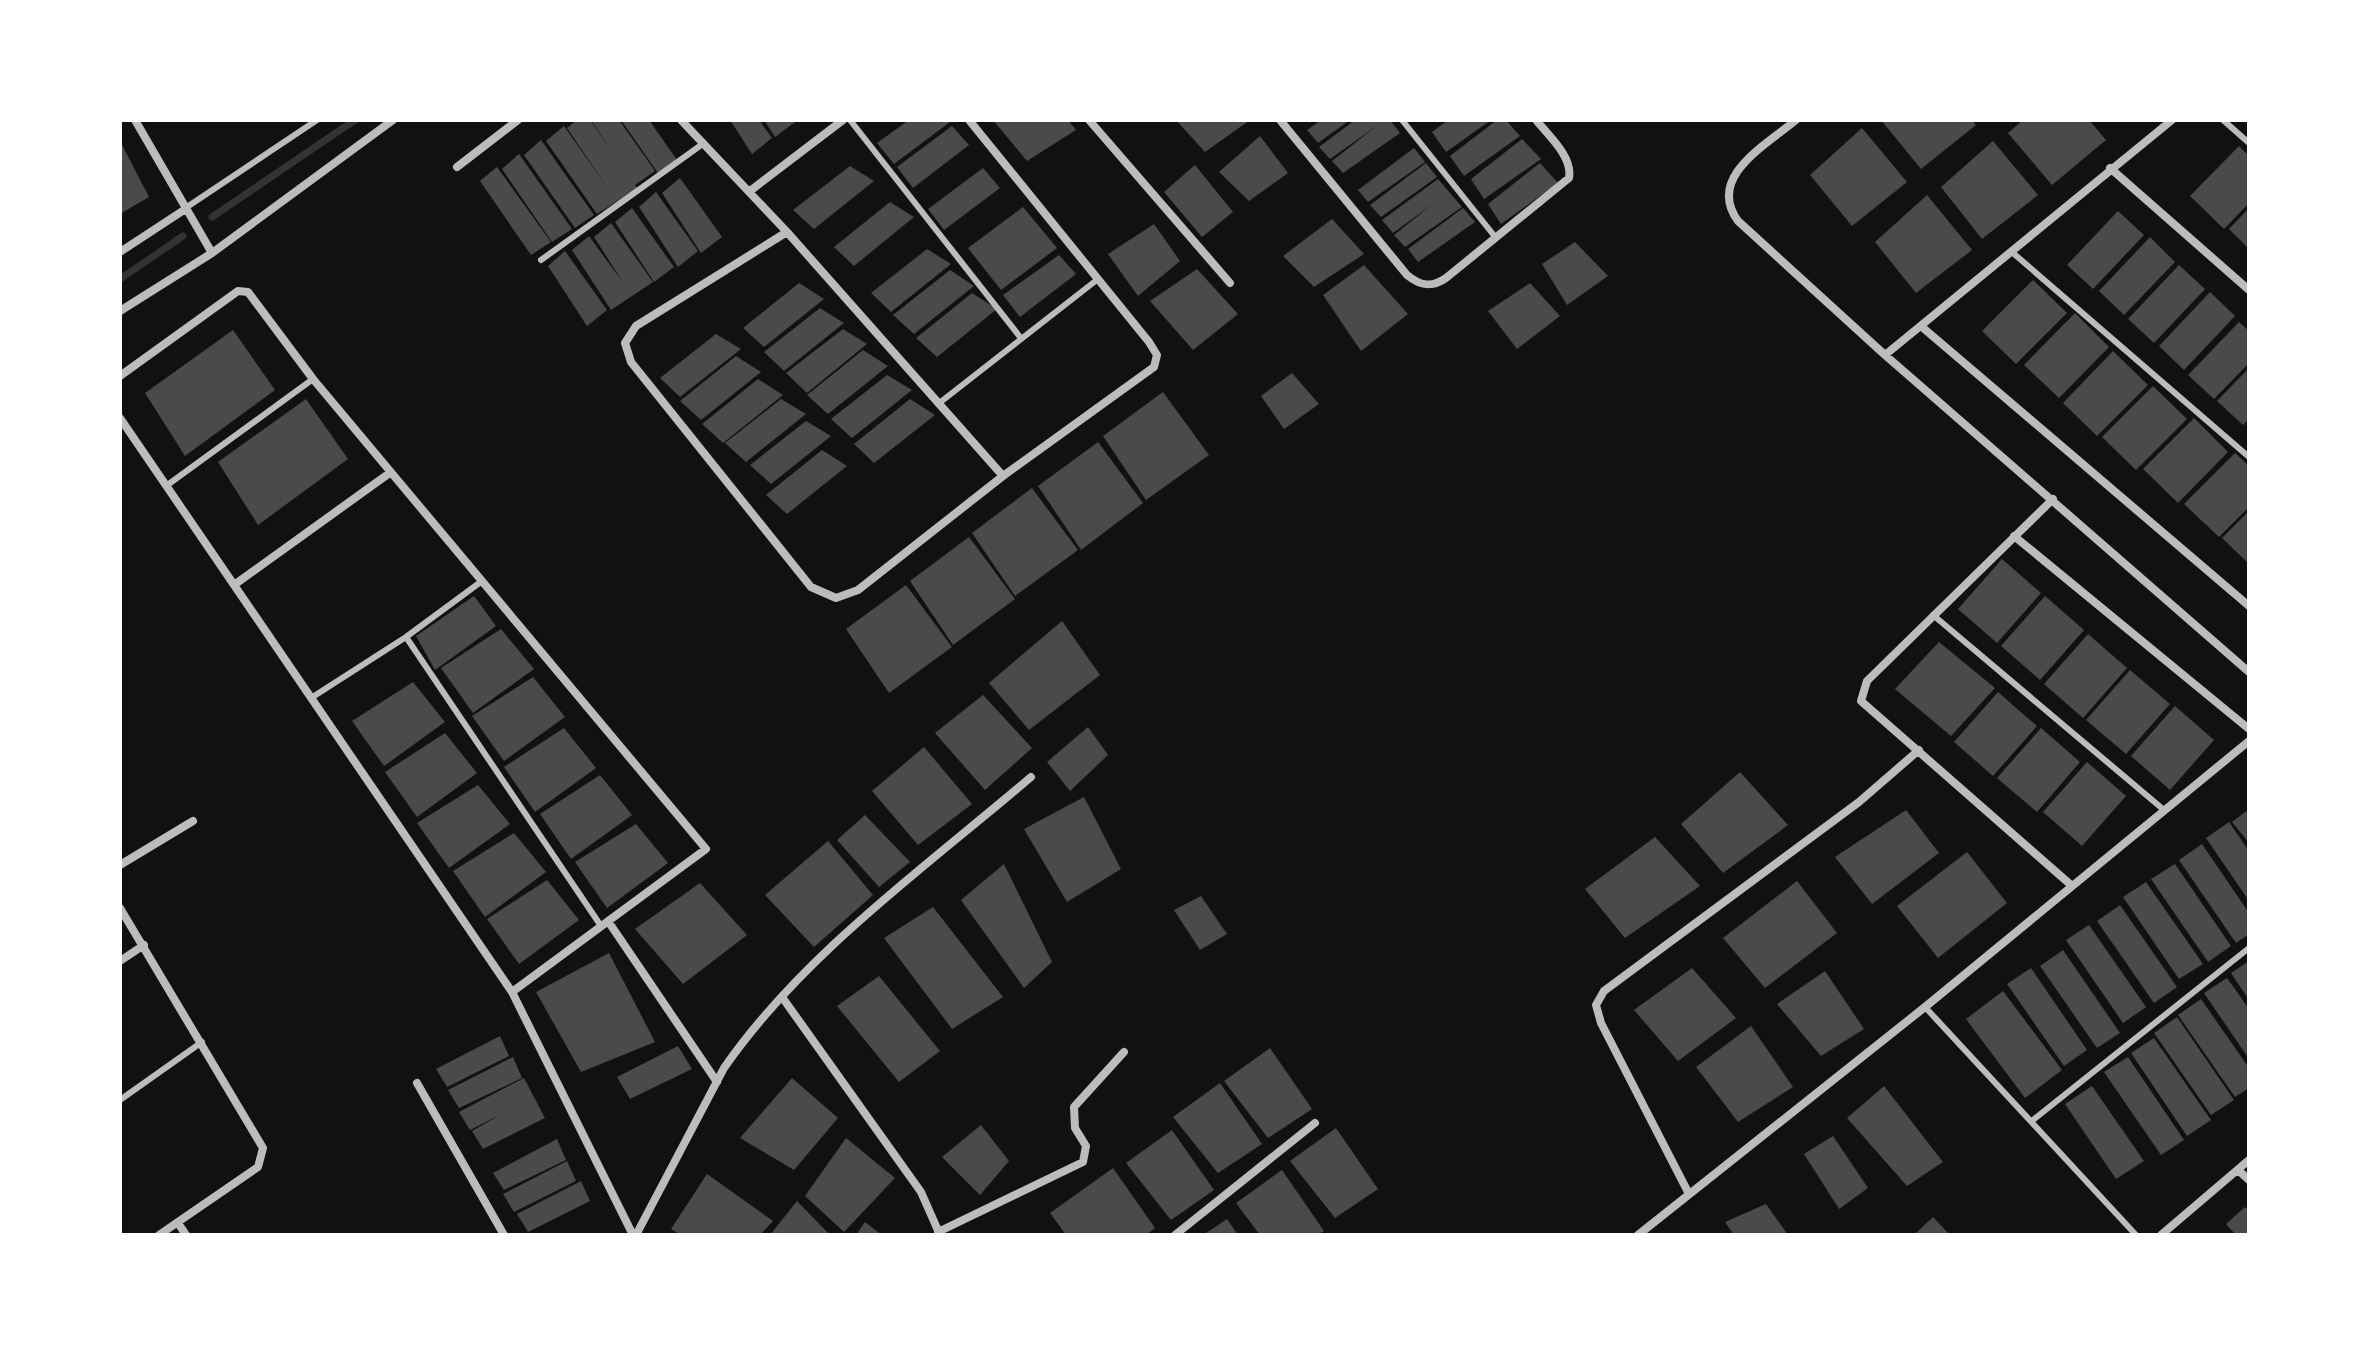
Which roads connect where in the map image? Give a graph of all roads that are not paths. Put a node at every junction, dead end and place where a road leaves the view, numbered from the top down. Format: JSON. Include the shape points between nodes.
{"nodes":[{"id":1,"x":135,"y":120,"type":"edge"},
{"id":2,"x":317,"y":120,"type":"edge"},
{"id":3,"x":393,"y":120,"type":"edge"},
{"id":4,"x":518,"y":120,"type":"edge"},
{"id":5,"x":681,"y":120,"type":"edge"},
{"id":6,"x":843,"y":120,"type":"edge"},
{"id":7,"x":850,"y":120,"type":"edge"},
{"id":8,"x":969,"y":120,"type":"edge"},
{"id":9,"x":1089,"y":120,"type":"edge"},
{"id":10,"x":1280,"y":120,"type":"edge"},
{"id":11,"x":1402,"y":120,"type":"edge"},
{"id":12,"x":1536,"y":120,"type":"edge"},
{"id":13,"x":1796,"y":120,"type":"edge"},
{"id":14,"x":2172,"y":120,"type":"edge"},
{"id":15,"x":2223,"y":120,"type":"edge"},
{"id":16,"x":704,"y":143,"type":"junction"},
{"id":17,"x":2249,"y":143,"type":"edge"},
{"id":18,"x":457,"y":167,"type":"dead end"},
{"id":19,"x":2110,"y":168,"type":"junction"},
{"id":20,"x":750,"y":191,"type":"junction"},
{"id":21,"x":184,"y":210,"type":"junction"},
{"id":22,"x":787,"y":232,"type":"junction"},
{"id":23,"x":1496,"y":238,"type":"junction"},
{"id":24,"x":120,"y":252,"type":"edge"},
{"id":25,"x":212,"y":253,"type":"junction"},
{"id":26,"x":2013,"y":253,"type":"junction"},
{"id":27,"x":541,"y":260,"type":"dead end"},
{"id":28,"x":1098,"y":279,"type":"junction"},
{"id":29,"x":1230,"y":283,"type":"dead end"},
{"id":30,"x":2249,"y":290,"type":"edge"},
{"id":31,"x":120,"y":311,"type":"edge"},
{"id":32,"x":1922,"y":327,"type":"junction"},
{"id":33,"x":1020,"y":337,"type":"junction"},
{"id":34,"x":1885,"y":355,"type":"junction"},
{"id":35,"x":120,"y":376,"type":"edge"},
{"id":36,"x":313,"y":379,"type":"junction"},
{"id":37,"x":938,"y":404,"type":"junction"},
{"id":38,"x":120,"y":418,"type":"edge"},
{"id":39,"x":2249,"y":457,"type":"edge"},
{"id":40,"x":391,"y":472,"type":"junction"},
{"id":41,"x":1003,"y":476,"type":"junction"},
{"id":42,"x":166,"y":486,"type":"junction"},
{"id":43,"x":2053,"y":499,"type":"junction"},
{"id":44,"x":2014,"y":536,"type":"junction"},
{"id":45,"x":482,"y":581,"type":"junction"},
{"id":46,"x":234,"y":585,"type":"junction"},
{"id":47,"x":2249,"y":606,"type":"edge"},
{"id":48,"x":1933,"y":615,"type":"junction"},
{"id":49,"x":406,"y":637,"type":"junction"},
{"id":50,"x":2249,"y":672,"type":"edge"},
{"id":51,"x":311,"y":698,"type":"junction"},
{"id":52,"x":2249,"y":729,"type":"edge"},
{"id":53,"x":2249,"y":741,"type":"edge"},
{"id":54,"x":1919,"y":750,"type":"junction"},
{"id":55,"x":1031,"y":777,"type":"dead end"},
{"id":56,"x":2164,"y":810,"type":"junction"},
{"id":57,"x":193,"y":821,"type":"dead end"},
{"id":58,"x":120,"y":865,"type":"edge"},
{"id":59,"x":2071,"y":885,"type":"junction"},
{"id":60,"x":120,"y":908,"type":"edge"},
{"id":61,"x":605,"y":924,"type":"junction"},
{"id":62,"x":144,"y":945,"type":"junction"},
{"id":63,"x":2249,"y":948,"type":"edge"},
{"id":64,"x":120,"y":961,"type":"edge"},
{"id":65,"x":512,"y":992,"type":"junction"},
{"id":66,"x":782,"y":997,"type":"junction"},
{"id":67,"x":1925,"y":1007,"type":"junction"},
{"id":68,"x":203,"y":1042,"type":"junction"},
{"id":69,"x":1124,"y":1052,"type":"dead end"},
{"id":70,"x":717,"y":1082,"type":"junction"},
{"id":71,"x":417,"y":1083,"type":"dead end"},
{"id":72,"x":120,"y":1100,"type":"edge"},
{"id":73,"x":2033,"y":1120,"type":"junction"},
{"id":74,"x":1315,"y":1123,"type":"dead end"},
{"id":75,"x":2249,"y":1160,"type":"edge"},
{"id":76,"x":2238,"y":1170,"type":"junction"},
{"id":77,"x":2249,"y":1180,"type":"edge"},
{"id":78,"x":1689,"y":1194,"type":"junction"},
{"id":79,"x":178,"y":1223,"type":"junction"},
{"id":80,"x":938,"y":1234,"type":"edge"},
{"id":81,"x":159,"y":1235,"type":"edge"},
{"id":82,"x":186,"y":1235,"type":"edge"},
{"id":83,"x":504,"y":1235,"type":"edge"},
{"id":84,"x":634,"y":1235,"type":"edge"},
{"id":85,"x":1175,"y":1235,"type":"edge"},
{"id":86,"x":1638,"y":1235,"type":"edge"},
{"id":87,"x":2136,"y":1235,"type":"edge"},
{"id":88,"x":2161,"y":1235,"type":"edge"}],
"edges":[{"from":1,"to":21,"type":"street"},
{"from":2,"to":21,"type":"lane"},
{"from":3,"to":25,"type":"street"},
{"from":4,"to":18,"type":"street"},
{"from":5,"to":16,"type":"street"},
{"from":6,"to":20,"type":"street"},
{"from":7,"to":33,"type":"lane"},
{"from":8,"to":28,"type":"street"},
{"from":9,"to":29,"type":"street"},
{"from":10,"to":23,"type":"street","via":[[1419,283],[1439,283]]},
{"from":11,"to":23,"type":"lane"},
{"from":12,"to":23,"type":"street","via":[[1566,159],[1569,178]]},
{"from":13,"to":34,"type":"street","via":[[1740,166],[1727,194],[1730,209]]},
{"from":14,"to":19,"type":"street"},
{"from":15,"to":17,"type":"lane"},
{"from":16,"to":20,"type":"street"},
{"from":16,"to":27,"type":"lane"},
{"from":19,"to":26,"type":"street"},
{"from":19,"to":30,"type":"street"},
{"from":20,"to":22,"type":"street"},
{"from":21,"to":24,"type":"street"},
{"from":21,"to":25,"type":"street"},
{"from":22,"to":37,"type":"street"},
{"from":22,"to":41,"type":"street","via":[[636,326],[625,343],[631,362],[811,587],[836,598],[858,590]]},
{"from":25,"to":31,"type":"street"},
{"from":26,"to":32,"type":"street"},
{"from":26,"to":39,"type":"lane"},
{"from":28,"to":33,"type":"lane"},
{"from":28,"to":41,"type":"street","via":[[1157,355],[1154,367]]},
{"from":32,"to":34,"type":"street"},
{"from":32,"to":47,"type":"street"},
{"from":33,"to":37,"type":"lane"},
{"from":34,"to":43,"type":"street"},
{"from":35,"to":36,"type":"street","via":[[238,291],[248,292]]},
{"from":36,"to":40,"type":"street"},
{"from":36,"to":42,"type":"lane"},
{"from":37,"to":41,"type":"street"},
{"from":38,"to":42,"type":"street"},
{"from":40,"to":45,"type":"street"},
{"from":40,"to":46,"type":"street"},
{"from":42,"to":46,"type":"street"},
{"from":43,"to":44,"type":"street"},
{"from":43,"to":50,"type":"street"},
{"from":44,"to":48,"type":"street"},
{"from":44,"to":52,"type":"street"},
{"from":45,"to":49,"type":"lane"},
{"from":45,"to":61,"type":"street","via":[[706,849]]},
{"from":46,"to":51,"type":"street"},
{"from":48,"to":54,"type":"street","via":[[1861,692],[1861,701]]},
{"from":48,"to":56,"type":"lane"},
{"from":49,"to":51,"type":"lane"},
{"from":49,"to":61,"type":"lane"},
{"from":51,"to":65,"type":"street"},
{"from":53,"to":56,"type":"street"},
{"from":54,"to":59,"type":"street"},
{"from":54,"to":78,"type":"street","via":[[1859,802],[1604,991],[1596,1005]]},
{"from":55,"to":66,"type":"street","via":[[828,951]]},
{"from":56,"to":59,"type":"street"},
{"from":57,"to":58,"type":"street"},
{"from":59,"to":67,"type":"street"},
{"from":60,"to":62,"type":"street"},
{"from":61,"to":65,"type":"street"},
{"from":61,"to":70,"type":"street"},
{"from":62,"to":64,"type":"street"},
{"from":62,"to":68,"type":"street"},
{"from":63,"to":73,"type":"lane"},
{"from":65,"to":84,"type":"street"},
{"from":66,"to":70,"type":"street","via":[[741,1043]]},
{"from":66,"to":80,"type":"street","via":[[921,1192]]},
{"from":67,"to":73,"type":"lane"},
{"from":67,"to":78,"type":"street"},
{"from":68,"to":72,"type":"lane"},
{"from":68,"to":79,"type":"street","via":[[263,1148],[263,1158],[258,1167]]},
{"from":69,"to":80,"type":"street","via":[[1074,1107],[1075,1128],[1086,1146],[1083,1162]]},
{"from":70,"to":84,"type":"street"},
{"from":71,"to":83,"type":"street"},
{"from":73,"to":87,"type":"lane"},
{"from":74,"to":85,"type":"street"},
{"from":75,"to":76,"type":"street"},
{"from":76,"to":77,"type":"street"},
{"from":76,"to":88,"type":"street"},
{"from":78,"to":86,"type":"street"},
{"from":79,"to":81,"type":"street"},
{"from":79,"to":82,"type":"street"}]}
